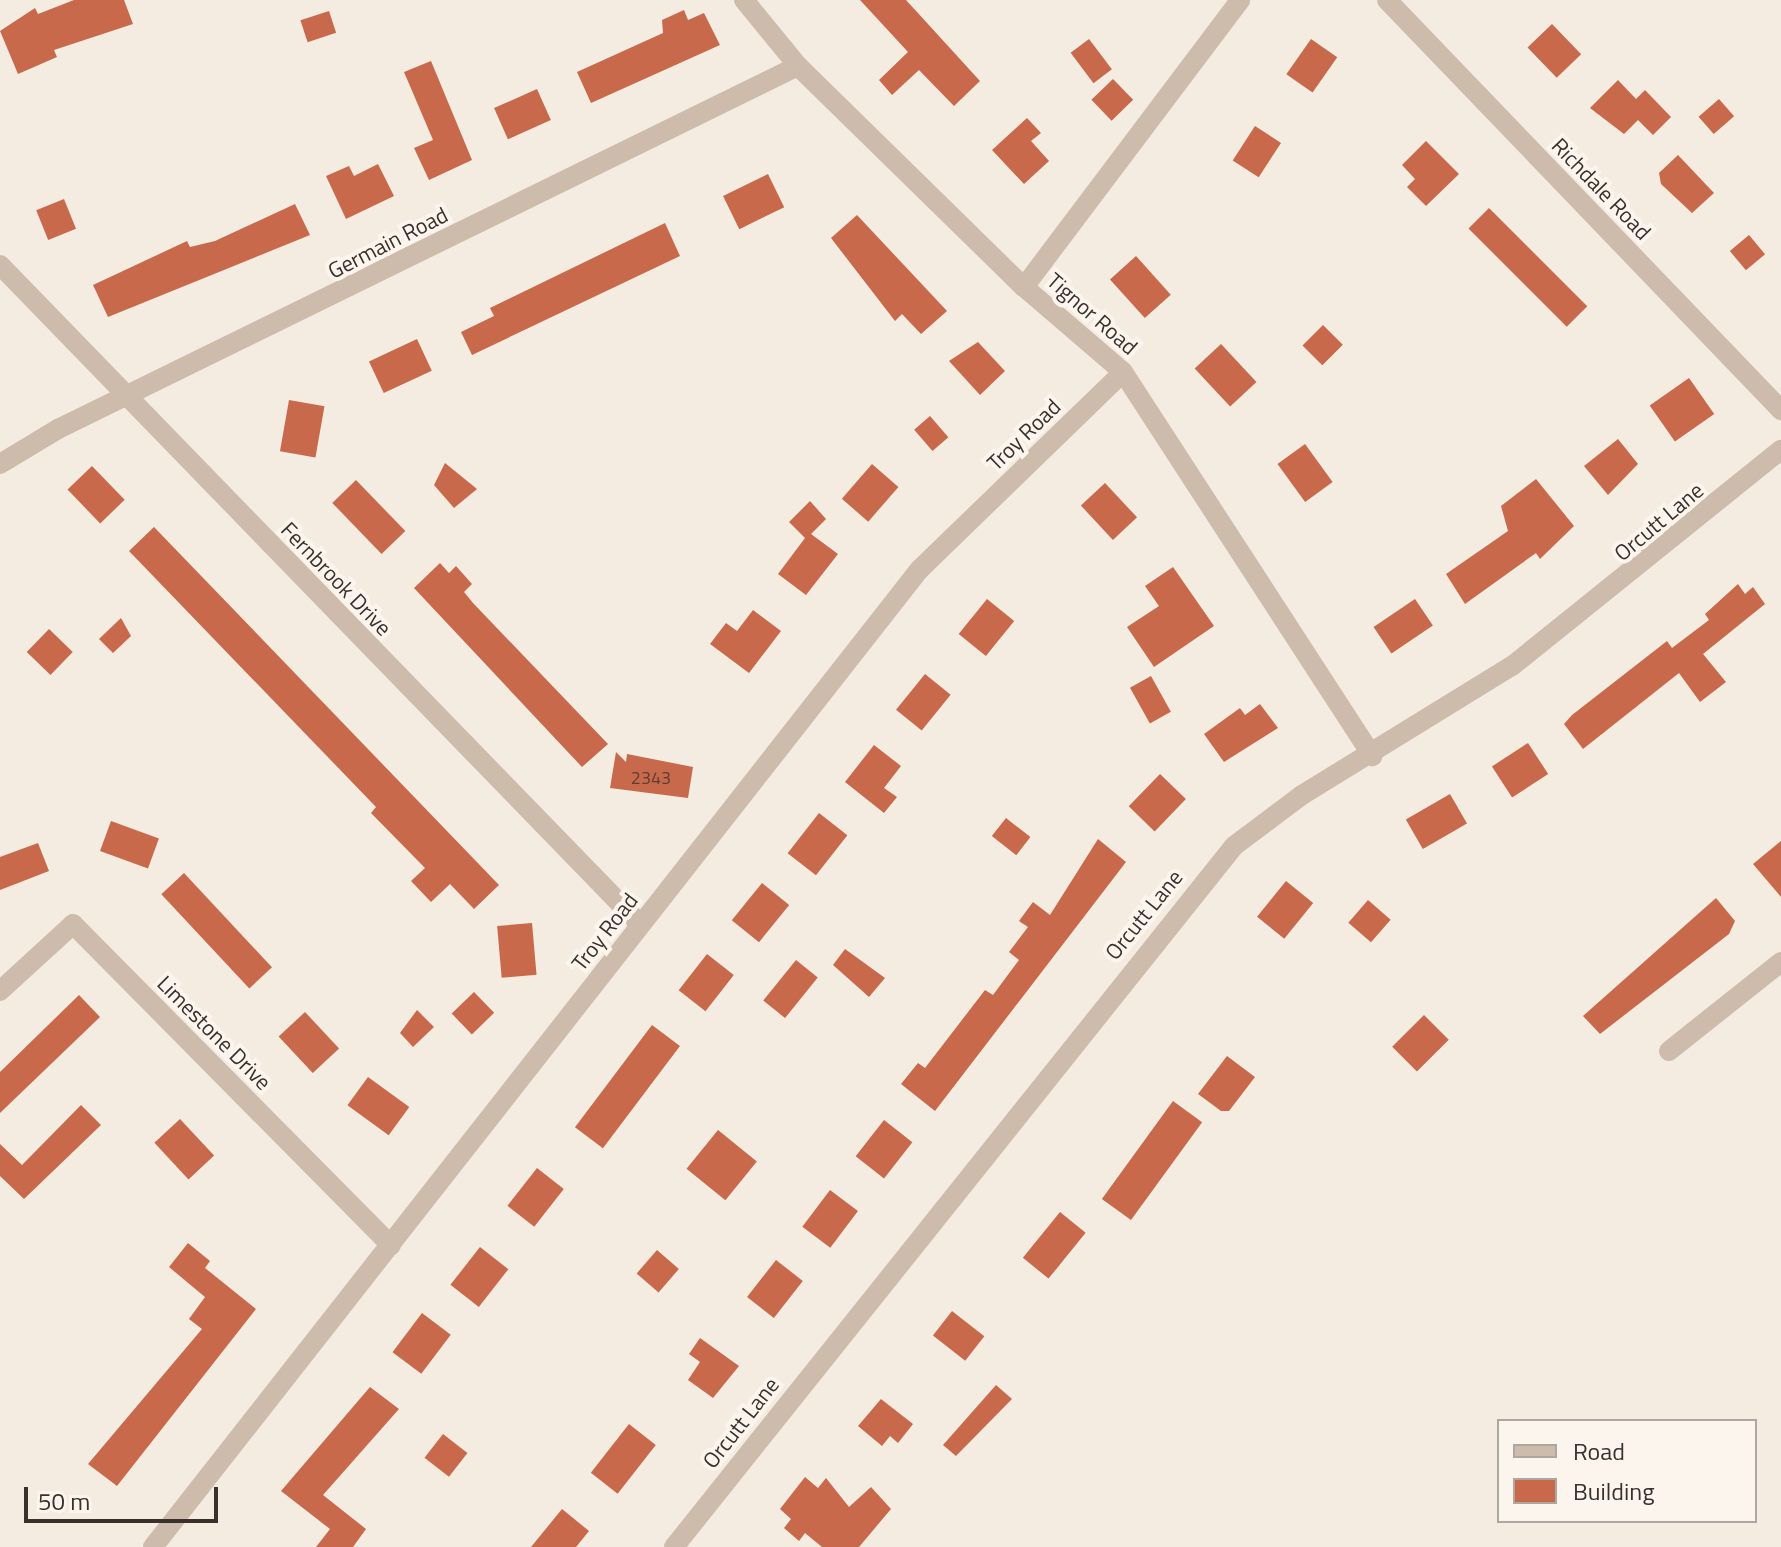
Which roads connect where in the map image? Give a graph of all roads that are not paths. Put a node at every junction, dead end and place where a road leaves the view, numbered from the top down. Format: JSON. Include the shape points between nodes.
{"nodes":[{"id":1,"x":744,"y":0,"type":"edge"},
{"id":2,"x":1240,"y":0,"type":"edge"},
{"id":3,"x":1387,"y":0,"type":"edge"},
{"id":4,"x":798,"y":66,"type":"junction"},
{"id":5,"x":0,"y":265,"type":"edge"},
{"id":6,"x":1024,"y":287,"type":"junction"},
{"id":7,"x":1123,"y":372,"type":"junction"},
{"id":8,"x":130,"y":399,"type":"junction"},
{"id":9,"x":1781,"y":410,"type":"edge"},
{"id":10,"x":1781,"y":450,"type":"edge"},
{"id":11,"x":0,"y":464,"type":"edge"},
{"id":12,"x":1372,"y":756,"type":"junction"},
{"id":13,"x":640,"y":924,"type":"junction"},
{"id":14,"x":1781,"y":962,"type":"edge"},
{"id":15,"x":0,"y":991,"type":"edge"},
{"id":16,"x":1669,"y":1051,"type":"dead end"},
{"id":17,"x":391,"y":1245,"type":"junction"},
{"id":18,"x":153,"y":1547,"type":"edge"},
{"id":19,"x":674,"y":1547,"type":"edge"}],
"edges":[{"from":1,"to":4,"type":"street","name":"Tignor Road"},
{"from":2,"to":6,"type":"street"},
{"from":3,"to":9,"type":"street","name":"Richdale Road"},
{"from":4,"to":6,"type":"street","name":"Tignor Road"},
{"from":4,"to":8,"type":"street","name":"Germain Road"},
{"from":5,"to":8,"type":"street","name":"Fernbrook Drive"},
{"from":6,"to":7,"type":"street","name":"Tignor Road"},
{"from":7,"to":12,"type":"street","name":"Tignor Road"},
{"from":7,"to":13,"type":"street","name":"Troy Road","via":[[919,570]]},
{"from":8,"to":11,"type":"street","name":"Germain Road"},
{"from":8,"to":13,"type":"street","name":"Fernbrook Drive"},
{"from":10,"to":12,"type":"street","name":"Orcutt Lane","via":[[1603,600]]},
{"from":12,"to":19,"type":"street","name":"Orcutt Lane","via":[[1259,824],[1197,887]]},
{"from":13,"to":17,"type":"street","name":"Troy Road"},
{"from":14,"to":16,"type":"street"},
{"from":15,"to":17,"type":"street","name":"Limestone Drive","via":[[73,924]]},
{"from":17,"to":18,"type":"street","name":"Troy Road"}]}
